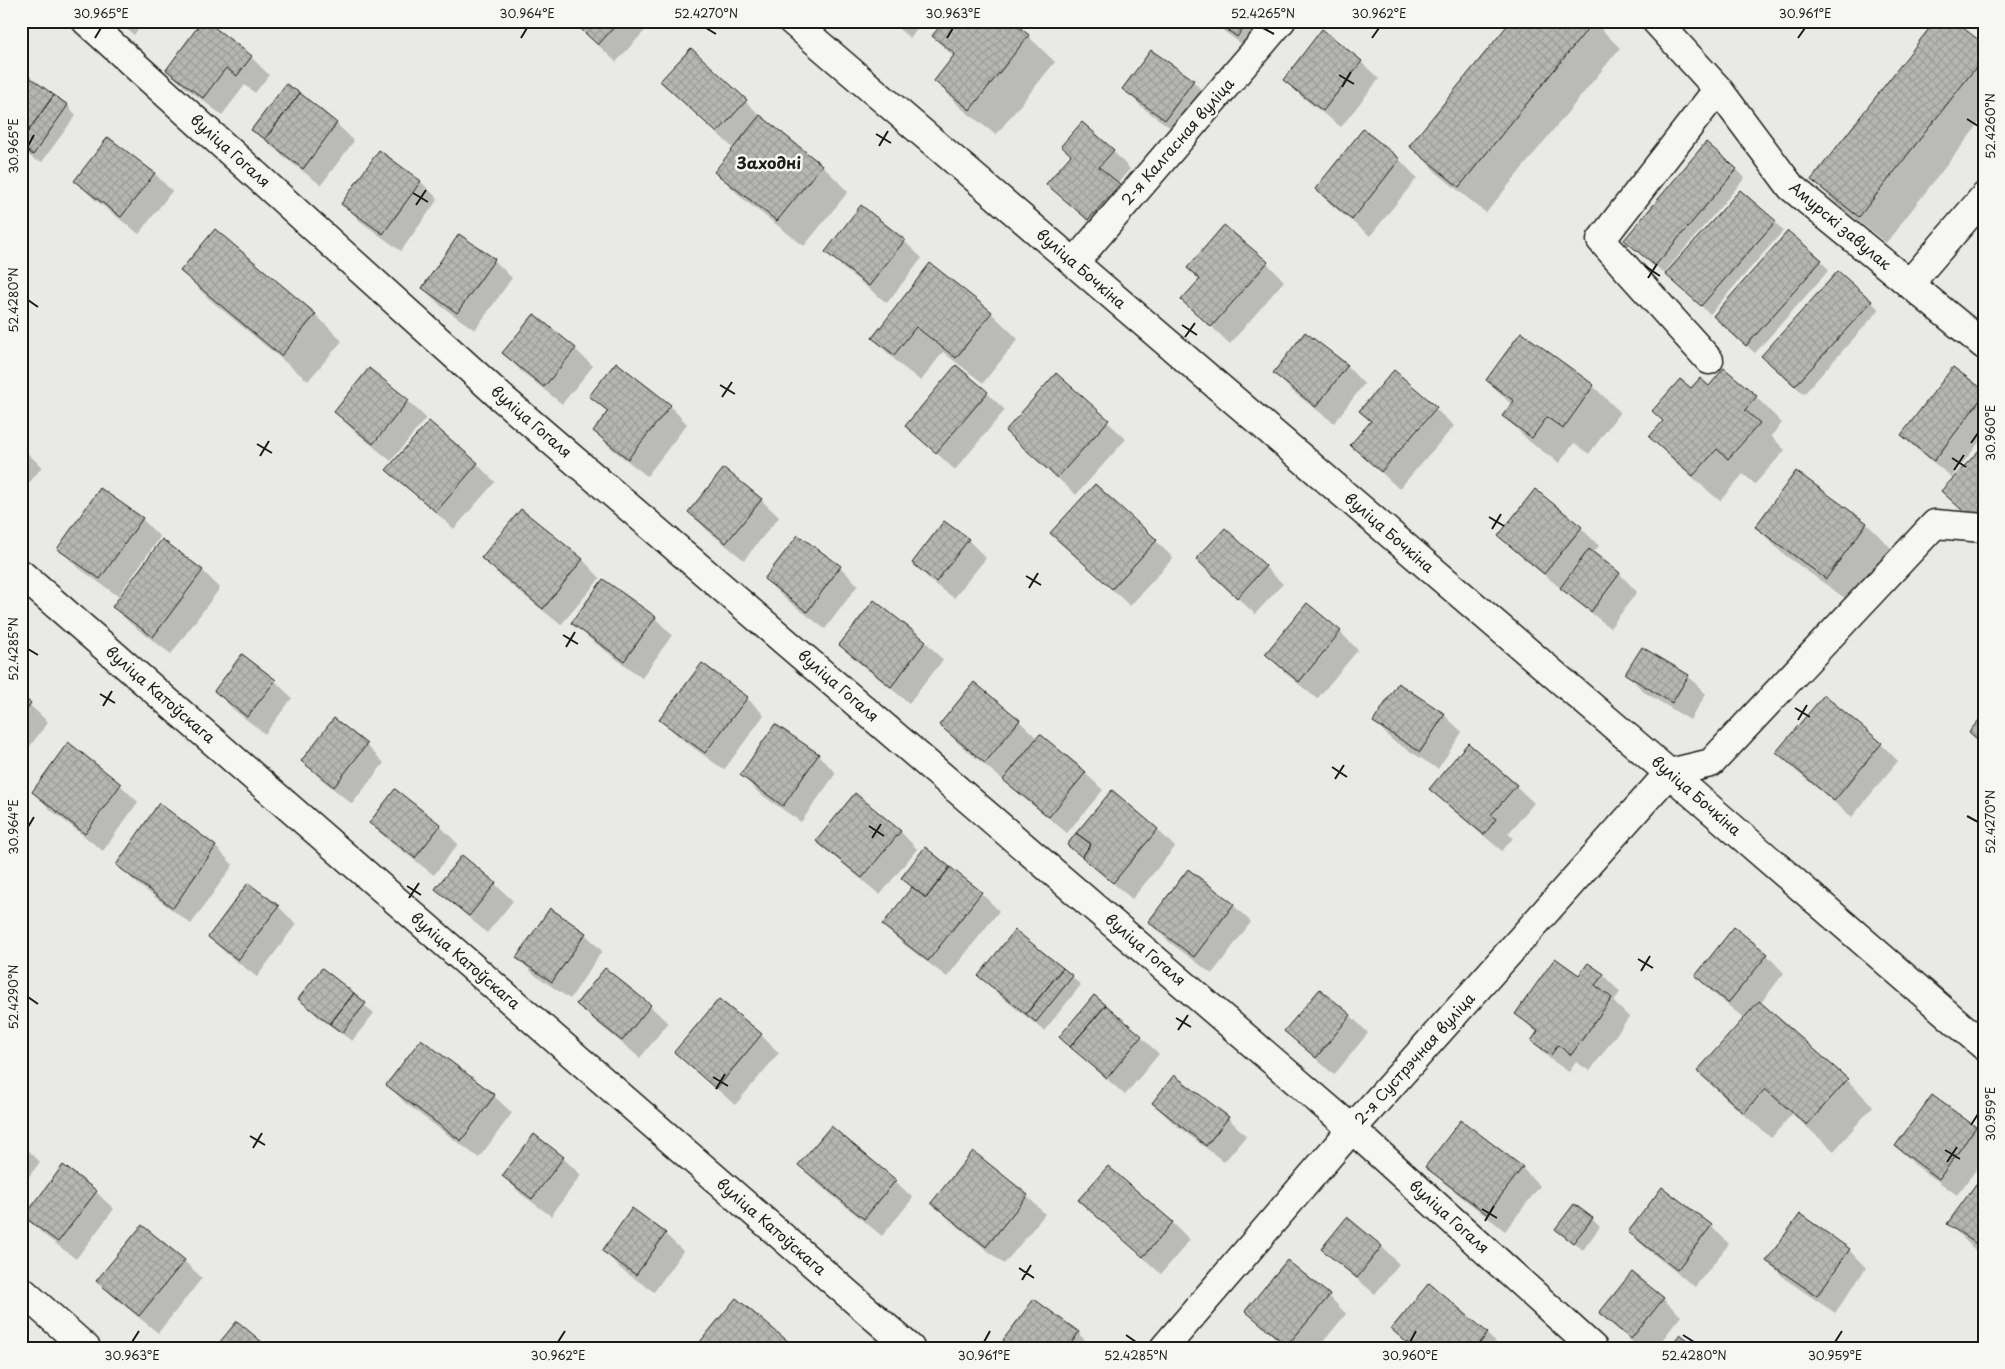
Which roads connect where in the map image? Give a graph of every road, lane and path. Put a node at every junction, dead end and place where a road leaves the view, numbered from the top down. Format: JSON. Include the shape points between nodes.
{"nodes":[{"id":1,"x":86,"y":21,"type":"edge"},
{"id":2,"x":792,"y":21,"type":"edge"},
{"id":3,"x":1281,"y":21,"type":"edge"},
{"id":4,"x":1656,"y":21,"type":"edge"},
{"id":5,"x":1718,"y":90,"type":"junction"},
{"id":6,"x":1984,"y":197,"type":"edge"},
{"id":7,"x":1074,"y":263,"type":"junction"},
{"id":8,"x":1909,"y":284,"type":"junction"},
{"id":9,"x":1984,"y":345,"type":"edge"},
{"id":10,"x":1709,"y":360,"type":"dead end"},
{"id":11,"x":1984,"y":528,"type":"edge"},
{"id":12,"x":21,"y":574,"type":"edge"},
{"id":13,"x":1669,"y":773,"type":"junction"},
{"id":14,"x":1984,"y":1046,"type":"edge"},
{"id":15,"x":1352,"y":1129,"type":"junction"},
{"id":16,"x":21,"y":1290,"type":"edge"},
{"id":17,"x":86,"y":1348,"type":"edge"},
{"id":18,"x":910,"y":1348,"type":"edge"},
{"id":19,"x":1164,"y":1348,"type":"edge"},
{"id":20,"x":1593,"y":1348,"type":"edge"}],
"edges":[{"from":1,"to":15,"type":"street","name":"вуліца Гогаля","via":[[502,398]]},
{"from":2,"to":7,"type":"street","name":"вуліца Бочкіна"},
{"from":3,"to":7,"type":"street","name":"2-я Калгасная вуліца"},
{"from":4,"to":5,"type":"street","name":"Амурскі завулак"},
{"from":5,"to":8,"type":"street","name":"Амурскі завулак","via":[[1791,187]]},
{"from":5,"to":10,"type":"street","via":[[1601,240]]},
{"from":6,"to":8,"type":"street"},
{"from":7,"to":13,"type":"street","name":"вуліца Бочкіна"},
{"from":8,"to":9,"type":"street","name":"Амурскі завулак"},
{"from":11,"to":13,"type":"street","via":[[1935,524],[1711,763]]},
{"from":12,"to":18,"type":"street","name":"вуліца Катоўскага"},
{"from":13,"to":14,"type":"street","name":"вуліца Бочкіна"},
{"from":13,"to":15,"type":"street","name":"2-я Сустрэчная вуліца"},
{"from":15,"to":19,"type":"street","name":"2-я Сустрэчная вуліца"},
{"from":15,"to":20,"type":"street","name":"вуліца Гогаля"},
{"from":16,"to":17,"type":"street"}]}
